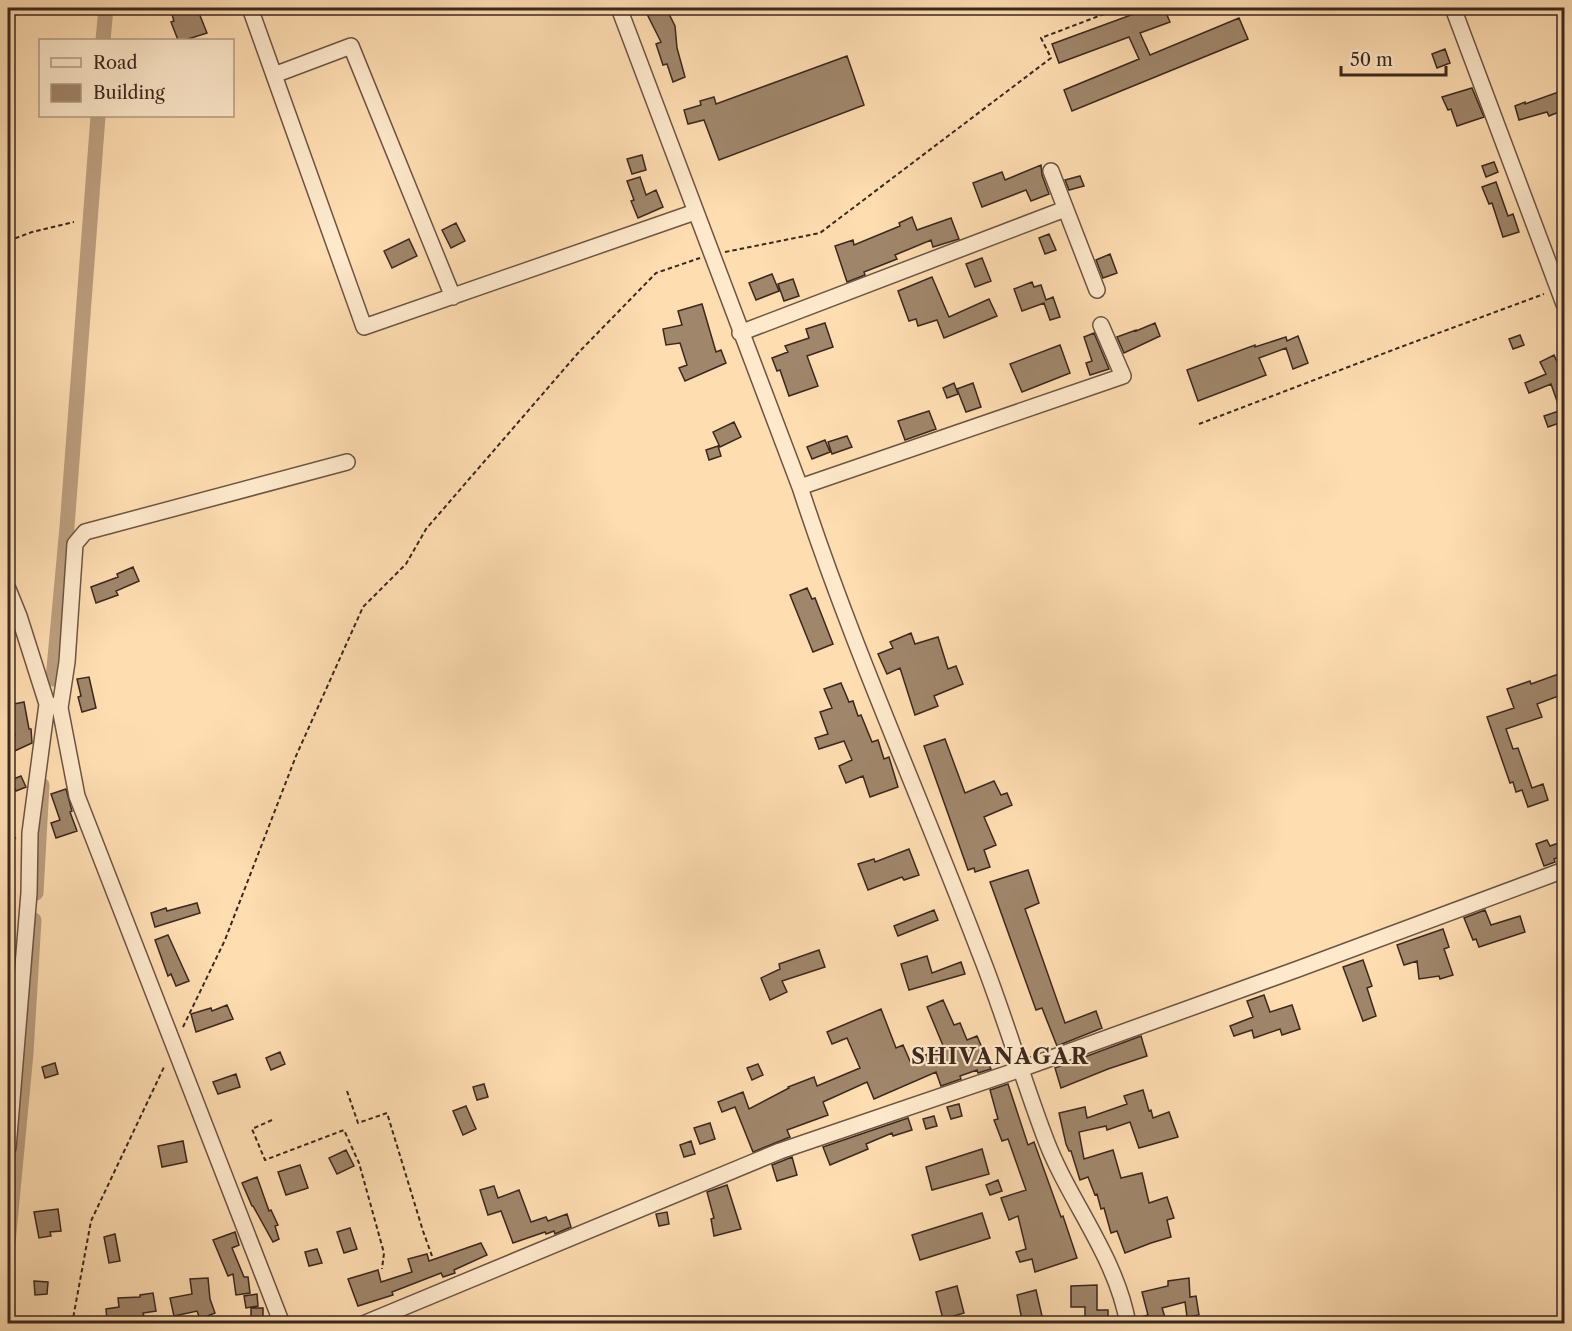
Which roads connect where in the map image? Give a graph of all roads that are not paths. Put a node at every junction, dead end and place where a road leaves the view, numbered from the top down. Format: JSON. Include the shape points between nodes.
{"nodes":[{"id":1,"x":12,"y":8,"type":"edge"},
{"id":2,"x":250,"y":8,"type":"edge"},
{"id":3,"x":619,"y":8,"type":"edge"},
{"id":4,"x":1454,"y":8,"type":"edge"},
{"id":5,"x":8,"y":9,"type":"edge"},
{"id":6,"x":274,"y":75,"type":"junction"},
{"id":7,"x":1051,"y":171,"type":"dead end"},
{"id":8,"x":1065,"y":209,"type":"junction"},
{"id":9,"x":695,"y":212,"type":"junction"},
{"id":10,"x":1097,"y":290,"type":"dead end"},
{"id":11,"x":453,"y":297,"type":"junction"},
{"id":12,"x":1564,"y":304,"type":"edge"},
{"id":13,"x":1101,"y":325,"type":"dead end"},
{"id":14,"x":740,"y":333,"type":"junction"},
{"id":15,"x":347,"y":462,"type":"dead end"},
{"id":16,"x":800,"y":487,"type":"junction"},
{"id":17,"x":8,"y":589,"type":"edge"},
{"id":18,"x":53,"y":706,"type":"junction"},
{"id":19,"x":1564,"y":870,"type":"edge"},
{"id":20,"x":1021,"y":1069,"type":"junction"},
{"id":21,"x":8,"y":1148,"type":"edge"},
{"id":22,"x":282,"y":1323,"type":"edge"},
{"id":23,"x":363,"y":1323,"type":"edge"},
{"id":24,"x":1128,"y":1323,"type":"edge"}],
"edges":[{"from":1,"to":5,"type":"street"},
{"from":2,"to":6,"type":"street"},
{"from":3,"to":9,"type":"street"},
{"from":4,"to":12,"type":"street"},
{"from":6,"to":11,"type":"street","via":[[351,46]]},
{"from":6,"to":11,"type":"street","via":[[364,327]]},
{"from":7,"to":8,"type":"street"},
{"from":8,"to":10,"type":"street"},
{"from":8,"to":14,"type":"street"},
{"from":9,"to":11,"type":"street"},
{"from":9,"to":14,"type":"street"},
{"from":13,"to":16,"type":"street","via":[[1123,376]]},
{"from":14,"to":16,"type":"street"},
{"from":15,"to":18,"type":"street","via":[[85,532],[75,544],[67,662]]},
{"from":16,"to":20,"type":"street","via":[[824,561],[981,954]]},
{"from":17,"to":18,"type":"street"},
{"from":18,"to":21,"type":"street","via":[[30,833],[29,893]]},
{"from":18,"to":22,"type":"street","via":[[77,796]]},
{"from":19,"to":20,"type":"street"},
{"from":20,"to":23,"type":"street","via":[[780,1151]]},
{"from":20,"to":24,"type":"street","via":[[1044,1137],[1116,1278]]}]}
